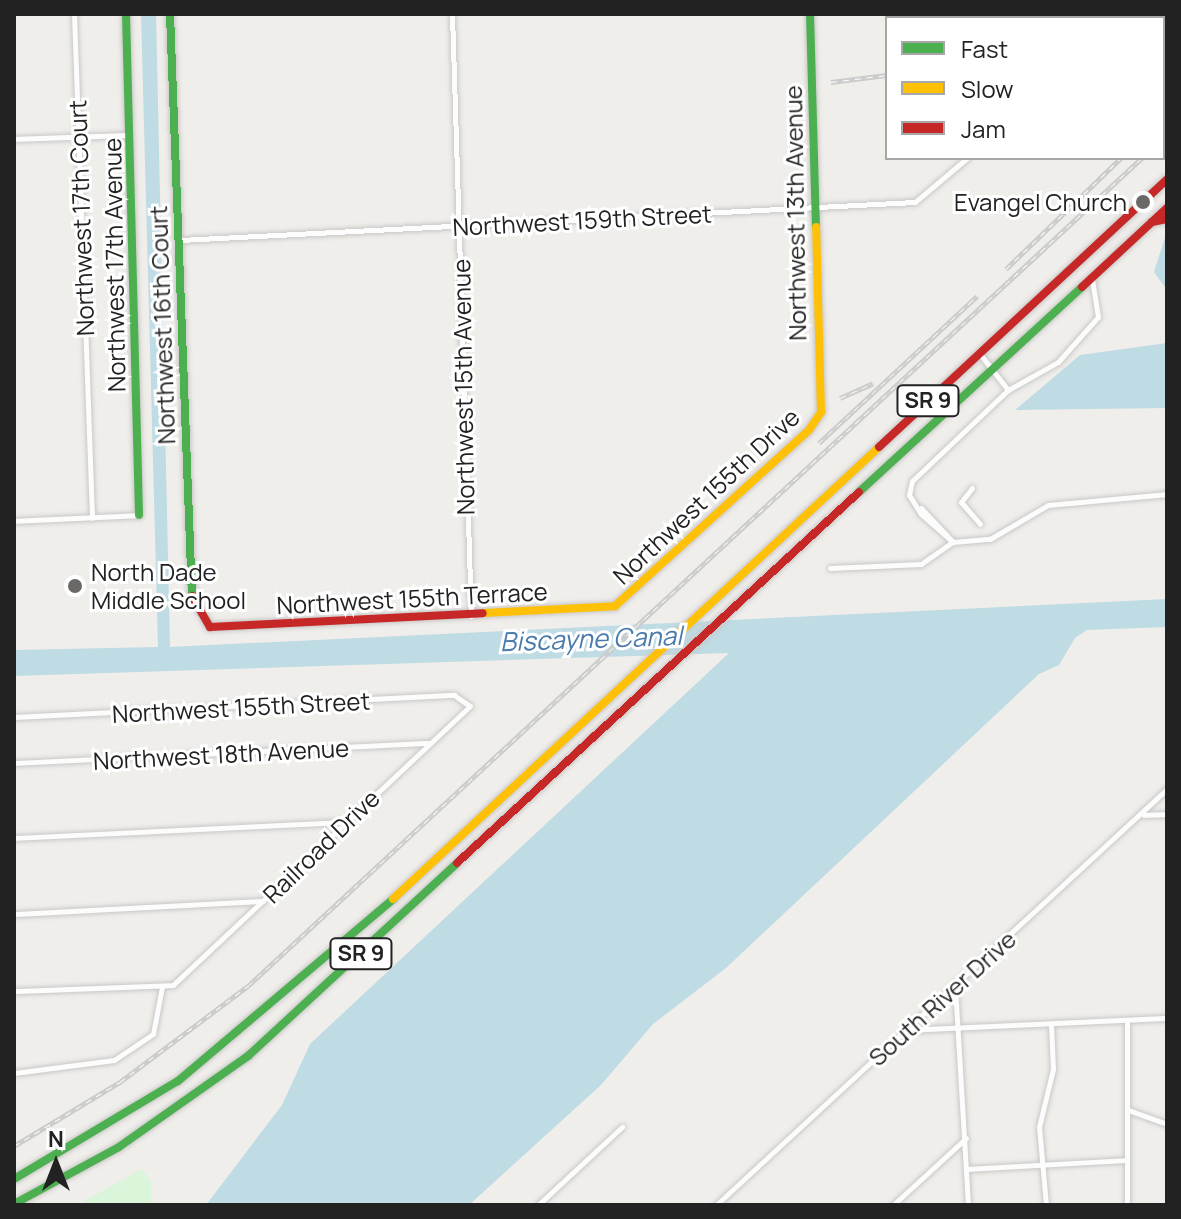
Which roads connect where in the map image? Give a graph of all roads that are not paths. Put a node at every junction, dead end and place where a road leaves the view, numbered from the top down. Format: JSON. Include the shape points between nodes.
{"nodes":[{"id":1,"x":74,"y":14,"type":"edge"},
{"id":2,"x":126,"y":14,"type":"edge"},
{"id":3,"x":170,"y":14,"type":"edge"},
{"id":4,"x":452,"y":14,"type":"edge"},
{"id":5,"x":810,"y":14,"type":"edge"},
{"id":6,"x":131,"y":135,"type":"junction"},
{"id":7,"x":77,"y":137,"type":"junction"},
{"id":8,"x":14,"y":139,"type":"edge"},
{"id":9,"x":965,"y":160,"type":"edge"},
{"id":10,"x":1167,"y":179,"type":"edge"},
{"id":11,"x":1167,"y":191,"type":"edge"},
{"id":12,"x":1151,"y":194,"type":"junction"},
{"id":13,"x":815,"y":208,"type":"junction"},
{"id":14,"x":1167,"y":208,"type":"edge"},
{"id":15,"x":1167,"y":219,"type":"edge"},
{"id":16,"x":1152,"y":222,"type":"junction"},
{"id":17,"x":459,"y":227,"type":"junction"},
{"id":18,"x":180,"y":240,"type":"junction"},
{"id":19,"x":1092,"y":278,"type":"junction"},
{"id":20,"x":980,"y":353,"type":"junction"},
{"id":21,"x":993,"y":370,"type":"junction"},
{"id":22,"x":1008,"y":390,"type":"junction"},
{"id":23,"x":821,"y":412,"type":"joint"},
{"id":24,"x":972,"y":488,"type":"dead end"},
{"id":25,"x":1167,"y":494,"type":"edge"},
{"id":26,"x":921,"y":508,"type":"junction"},
{"id":27,"x":139,"y":515,"type":"joint"},
{"id":28,"x":92,"y":518,"type":"junction"},
{"id":29,"x":14,"y":521,"type":"edge"},
{"id":30,"x":980,"y":524,"type":"dead end"},
{"id":31,"x":953,"y":542,"type":"junction"},
{"id":32,"x":830,"y":568,"type":"dead end"},
{"id":33,"x":615,"y":606,"type":"joint"},
{"id":34,"x":471,"y":617,"type":"junction"},
{"id":35,"x":210,"y":627,"type":"joint"},
{"id":36,"x":468,"y":698,"type":"joint"},
{"id":37,"x":14,"y":717,"type":"edge"},
{"id":38,"x":429,"y":743,"type":"junction"},
{"id":39,"x":14,"y":763,"type":"edge"},
{"id":40,"x":1167,"y":789,"type":"edge"},
{"id":41,"x":1167,"y":814,"type":"edge"},
{"id":42,"x":1143,"y":815,"type":"junction"},
{"id":43,"x":347,"y":822,"type":"junction"},
{"id":44,"x":14,"y":838,"type":"edge"},
{"id":45,"x":264,"y":901,"type":"junction"},
{"id":46,"x":14,"y":914,"type":"edge"},
{"id":47,"x":955,"y":986,"type":"junction"},
{"id":48,"x":162,"y":987,"type":"junction"},
{"id":49,"x":14,"y":991,"type":"edge"},
{"id":50,"x":1167,"y":1018,"type":"edge"},
{"id":51,"x":1127,"y":1020,"type":"junction"},
{"id":52,"x":1051,"y":1025,"type":"junction"},
{"id":53,"x":959,"y":1029,"type":"junction"},
{"id":54,"x":907,"y":1030,"type":"junction"},
{"id":55,"x":14,"y":1073,"type":"edge"},
{"id":56,"x":1128,"y":1110,"type":"junction"},
{"id":57,"x":1167,"y":1124,"type":"edge"},
{"id":58,"x":622,"y":1127,"type":"dead end"},
{"id":59,"x":966,"y":1137,"type":"junction"},
{"id":60,"x":1125,"y":1160,"type":"junction"},
{"id":61,"x":1044,"y":1165,"type":"junction"},
{"id":62,"x":966,"y":1169,"type":"junction"},
{"id":63,"x":14,"y":1179,"type":"edge"},
{"id":64,"x":14,"y":1204,"type":"edge"},
{"id":65,"x":538,"y":1205,"type":"edge"},
{"id":66,"x":716,"y":1205,"type":"edge"},
{"id":67,"x":893,"y":1205,"type":"edge"},
{"id":68,"x":968,"y":1205,"type":"edge"},
{"id":69,"x":1046,"y":1205,"type":"edge"},
{"id":70,"x":1127,"y":1205,"type":"edge"}],
"edges":[{"from":1,"to":7,"type":"street","name":"Northwest 17th Court"},
{"from":2,"to":6,"type":"main road","name":"Northwest 17th Avenue"},
{"from":3,"to":18,"type":"main road","name":"Northwest 16th Court"},
{"from":4,"to":17,"type":"street","name":"Northwest 15th Avenue"},
{"from":5,"to":13,"type":"main road","name":"Northwest 13th Avenue"},
{"from":6,"to":7,"type":"street"},
{"from":6,"to":27,"type":"main road","name":"Northwest 17th Avenue"},
{"from":7,"to":8,"type":"street"},
{"from":7,"to":28,"type":"street","name":"Northwest 17th Court"},
{"from":9,"to":13,"type":"street","name":"Northwest 159th Street","via":[[915,202]]},
{"from":10,"to":12,"type":"main road","number":"SR 9"},
{"from":11,"to":12,"type":"main road"},
{"from":12,"to":20,"type":"main road","number":"SR 9"},
{"from":13,"to":17,"type":"street","name":"Northwest 159th Street"},
{"from":13,"to":23,"type":"main road","name":"Northwest 13th Avenue"},
{"from":14,"to":16,"type":"main road","number":"SR 9"},
{"from":15,"to":16,"type":"main road"},
{"from":16,"to":19,"type":"main road","number":"SR 9"},
{"from":17,"to":18,"type":"street","name":"Northwest 159th Street"},
{"from":17,"to":34,"type":"street","name":"Northwest 15th Avenue"},
{"from":18,"to":35,"type":"main road","name":"Northwest 16th Court","via":[[192,606]]},
{"from":19,"to":21,"type":"main road","number":"SR 9"},
{"from":19,"to":22,"type":"street","via":[[1099,313],[1058,362]]},
{"from":20,"to":21,"type":"street"},
{"from":20,"to":63,"type":"main road","number":"SR 9","via":[[244,1032],[113,1124]]},
{"from":21,"to":22,"type":"street"},
{"from":21,"to":64,"type":"main road","number":"SR 9","via":[[248,1056],[119,1147]]},
{"from":22,"to":26,"type":"street","via":[[912,481],[909,495]]},
{"from":23,"to":33,"type":"main road","name":"Northwest 155th Drive"},
{"from":24,"to":30,"type":"street","via":[[961,502]]},
{"from":25,"to":31,"type":"street","via":[[1048,505],[990,539]]},
{"from":26,"to":31,"type":"street"},
{"from":26,"to":31,"type":"street"},
{"from":27,"to":28,"type":"street"},
{"from":28,"to":29,"type":"street"},
{"from":31,"to":32,"type":"street","via":[[921,564]]},
{"from":33,"to":34,"type":"main road","name":"Northwest 155th Terrace"},
{"from":34,"to":35,"type":"main road","name":"Northwest 155th Terrace"},
{"from":36,"to":37,"type":"street","name":"Northwest 155th Street"},
{"from":36,"to":38,"type":"street","name":"Railroad Drive","via":[[464,714]]},
{"from":38,"to":39,"type":"street","name":"Northwest 18th Avenue"},
{"from":38,"to":43,"type":"street","name":"Railroad Drive"},
{"from":40,"to":42,"type":"street","name":"South River Drive"},
{"from":41,"to":42,"type":"street"},
{"from":42,"to":47,"type":"street","name":"South River Drive"},
{"from":43,"to":44,"type":"street"},
{"from":43,"to":45,"type":"street","name":"Railroad Drive"},
{"from":45,"to":46,"type":"street"},
{"from":45,"to":48,"type":"street","name":"Railroad Drive"},
{"from":47,"to":53,"type":"street"},
{"from":47,"to":54,"type":"street","name":"South River Drive"},
{"from":48,"to":49,"type":"street"},
{"from":48,"to":55,"type":"street","via":[[153,1034],[114,1060]]},
{"from":50,"to":51,"type":"street"},
{"from":51,"to":52,"type":"street"},
{"from":51,"to":56,"type":"street"},
{"from":52,"to":53,"type":"street"},
{"from":52,"to":61,"type":"street","via":[[1053,1069],[1039,1127]]},
{"from":53,"to":54,"type":"street"},
{"from":53,"to":59,"type":"street"},
{"from":54,"to":66,"type":"street","name":"South River Drive"},
{"from":56,"to":57,"type":"street"},
{"from":56,"to":60,"type":"street"},
{"from":58,"to":65,"type":"street"},
{"from":59,"to":62,"type":"street"},
{"from":59,"to":67,"type":"street"},
{"from":60,"to":61,"type":"street"},
{"from":60,"to":70,"type":"street"},
{"from":61,"to":62,"type":"street"},
{"from":61,"to":69,"type":"street"},
{"from":62,"to":68,"type":"street"}]}
